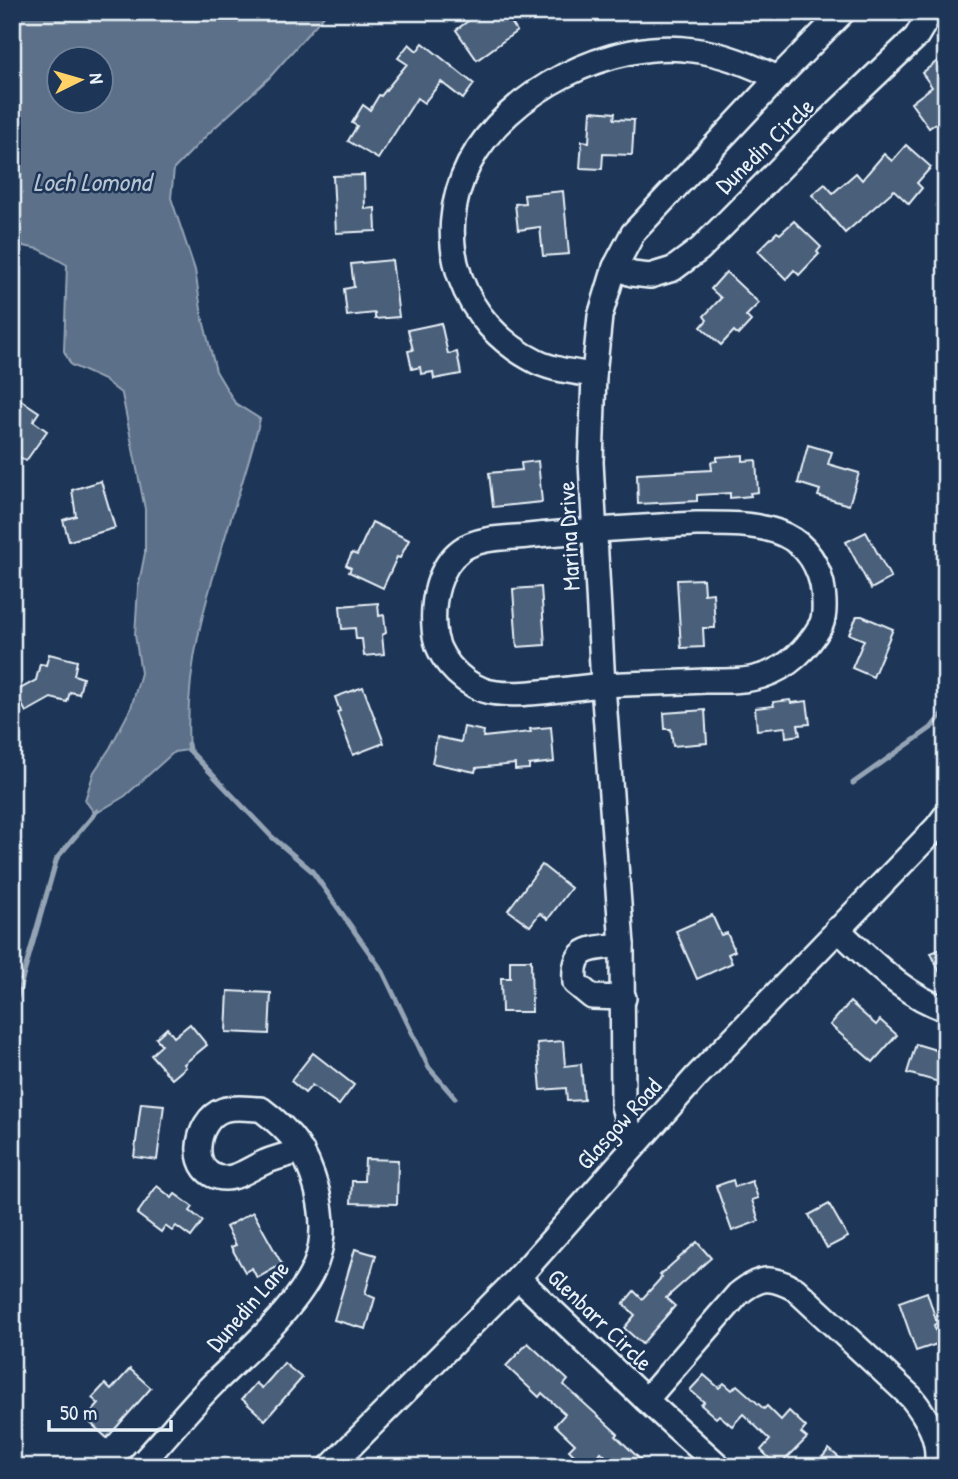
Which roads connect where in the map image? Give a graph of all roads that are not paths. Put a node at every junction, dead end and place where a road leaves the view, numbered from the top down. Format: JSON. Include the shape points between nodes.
{"nodes":[{"id":1,"x":843,"y":12,"type":"edge"},
{"id":2,"x":930,"y":12,"type":"edge"},
{"id":3,"x":778,"y":78,"type":"junction"},
{"id":4,"x":615,"y":267,"type":"junction"},
{"id":5,"x":593,"y":374,"type":"junction"},
{"id":6,"x":594,"y":528,"type":"junction"},
{"id":7,"x":603,"y":685,"type":"junction"},
{"id":8,"x":946,"y":815,"type":"edge"},
{"id":9,"x":837,"y":929,"type":"junction"},
{"id":10,"x":622,"y":945,"type":"junction"},
{"id":11,"x":624,"y":998,"type":"junction"},
{"id":12,"x":946,"y":1009,"type":"edge"},
{"id":13,"x":634,"y":1146,"type":"junction"},
{"id":14,"x":302,"y":1151,"type":"dead end"},
{"id":15,"x":518,"y":1278,"type":"junction"},
{"id":16,"x":646,"y":1400,"type":"junction"},
{"id":17,"x":138,"y":1467,"type":"edge"},
{"id":18,"x":330,"y":1467,"type":"edge"},
{"id":19,"x":720,"y":1467,"type":"edge"},
{"id":20,"x":936,"y":1467,"type":"edge"}],
"edges":[{"from":1,"to":3,"type":"street","name":"Marina Drive"},
{"from":2,"to":4,"type":"street","name":"Dunedin Circle","via":[[916,37],[874,80],[699,248],[673,269],[650,276]]},
{"from":3,"to":4,"type":"street","name":"Marina Drive","via":[[633,233]]},
{"from":3,"to":5,"type":"street","via":[[722,55],[690,49],[618,54],[582,67],[516,106],[469,164],[457,196],[453,256],[460,283],[475,309],[536,362]]},
{"from":4,"to":5,"type":"street","name":"Marina Drive","via":[[600,316]]},
{"from":5,"to":6,"type":"street","name":"Marina Drive"},
{"from":6,"to":7,"type":"street","name":"Marina Drive"},
{"from":6,"to":7,"type":"street","via":[[492,540],[461,550],[437,590],[434,633],[445,659],[462,679],[485,691]]},
{"from":6,"to":7,"type":"street","via":[[753,524],[793,540],[817,567],[824,594],[823,621],[814,637],[793,660],[762,676]]},
{"from":7,"to":10,"type":"street","name":"Marina Drive"},
{"from":8,"to":9,"type":"street","name":"Glasgow Road"},
{"from":9,"to":12,"type":"street","via":[[882,970]]},
{"from":9,"to":13,"type":"street","name":"Glasgow Road"},
{"from":10,"to":11,"type":"street","name":"Marina Drive"},
{"from":10,"to":11,"type":"street","via":[[582,953],[574,971],[575,983],[592,997]]},
{"from":11,"to":13,"type":"street","name":"Marina Drive","via":[[623,1106]]},
{"from":13,"to":15,"type":"street","name":"Glasgow Road"},
{"from":14,"to":17,"type":"street","name":"Dunedin Lane","via":[[322,1209],[316,1265],[274,1322]]},
{"from":15,"to":16,"type":"street","name":"Glenbarr Circle"},
{"from":15,"to":18,"type":"street","name":"Glasgow Road"},
{"from":16,"to":19,"type":"street","name":"Glenbarr Circle"},
{"from":16,"to":20,"type":"street","name":"Glenbarr Circle","via":[[738,1294],[752,1283],[780,1281],[795,1289],[911,1397],[925,1415],[936,1444]]}]}
